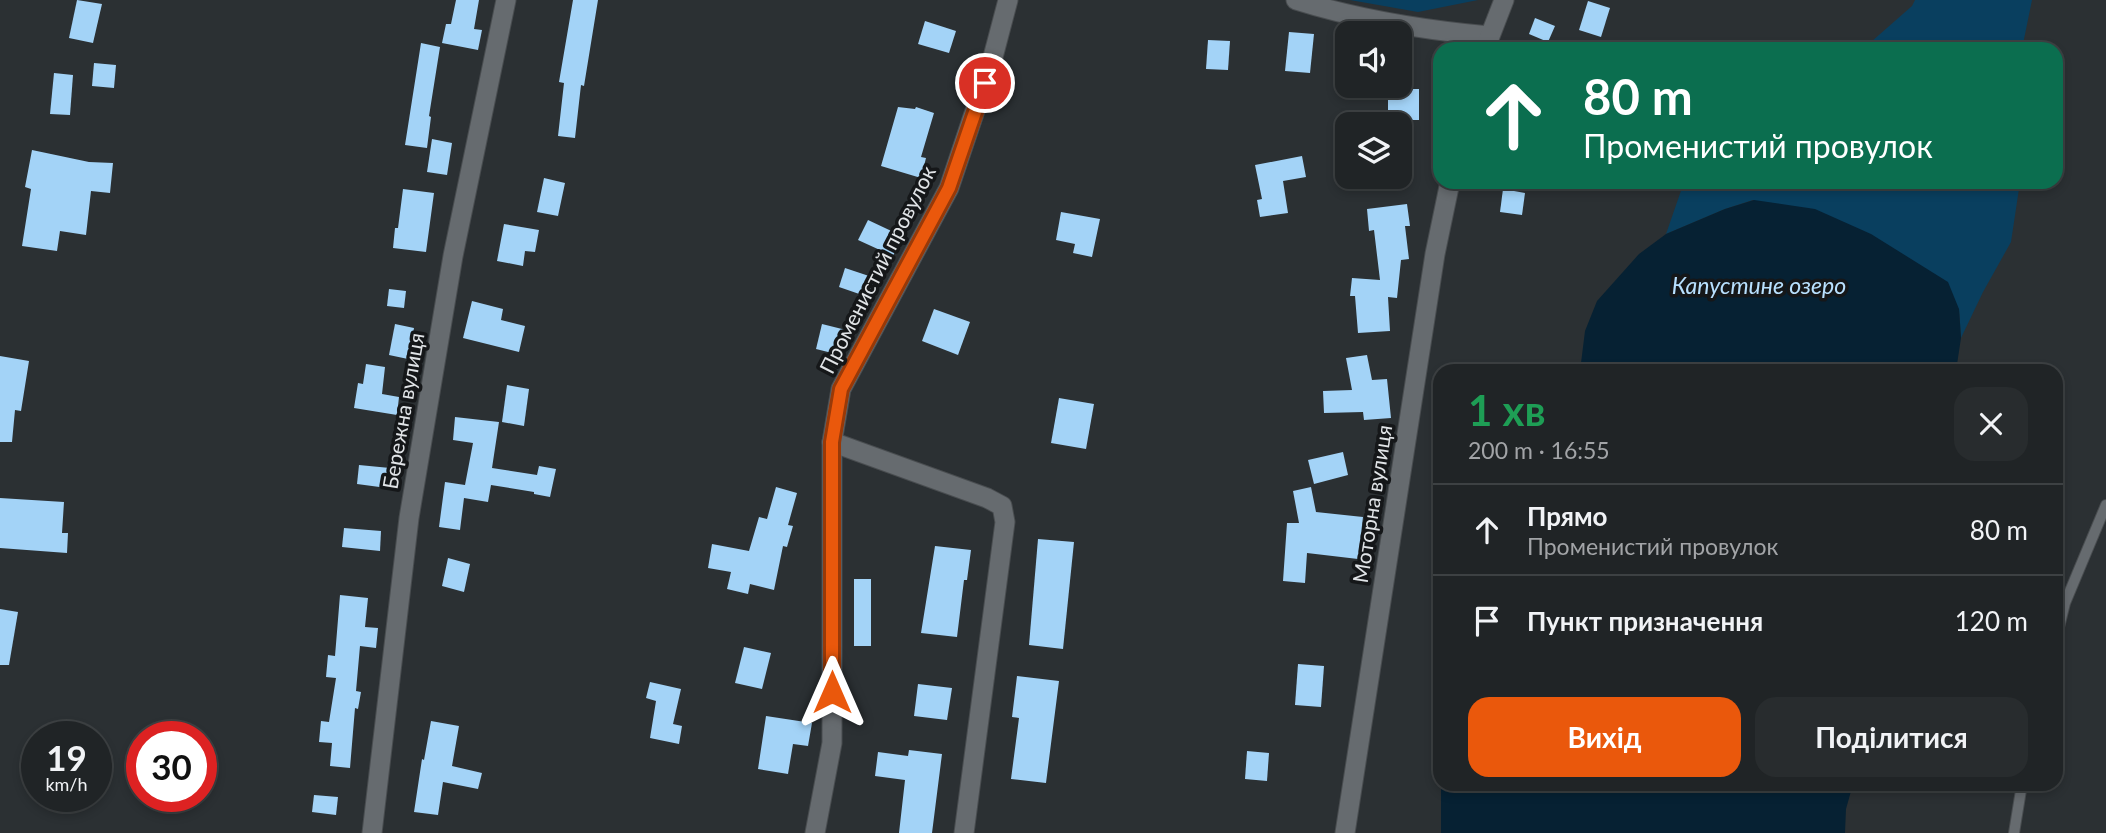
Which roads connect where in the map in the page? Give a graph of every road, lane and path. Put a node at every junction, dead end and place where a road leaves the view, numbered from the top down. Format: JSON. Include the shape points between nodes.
{"nodes":[{"id":1,"x":506,"y":0,"type":"edge"},
{"id":2,"x":1009,"y":0,"type":"edge"},
{"id":3,"x":1296,"y":0,"type":"edge"},
{"id":4,"x":1504,"y":0,"type":"edge"},
{"id":5,"x":1487,"y":42,"type":"edge"},
{"id":6,"x":1449,"y":189,"type":"edge"},
{"id":7,"x":832,"y":442,"type":"junction"},
{"id":8,"x":2106,"y":505,"type":"edge"},
{"id":9,"x":2063,"y":611,"type":"edge"},
{"id":10,"x":2021,"y":791,"type":"edge"},
{"id":11,"x":372,"y":833,"type":"edge"},
{"id":12,"x":815,"y":833,"type":"edge"},
{"id":13,"x":964,"y":833,"type":"edge"},
{"id":14,"x":1345,"y":833,"type":"edge"},
{"id":15,"x":2014,"y":833,"type":"edge"}],
"edges":[{"from":1,"to":11,"type":"street","name":"Бережна вулиця","via":[[453,256],[409,518]]},
{"from":2,"to":7,"type":"street","name":"Променистий провулок","via":[[949,188],[841,389]]},
{"from":3,"to":5,"type":"street"},
{"from":4,"to":5,"type":"street"},
{"from":6,"to":14,"type":"street","name":"Моторна вулиця"},
{"from":7,"to":12,"type":"street","name":"Променистий провулок","via":[[832,743]]},
{"from":7,"to":13,"type":"street","via":[[1002,506],[1005,522]]},
{"from":8,"to":9,"type":"lane"},
{"from":10,"to":15,"type":"lane"}]}
